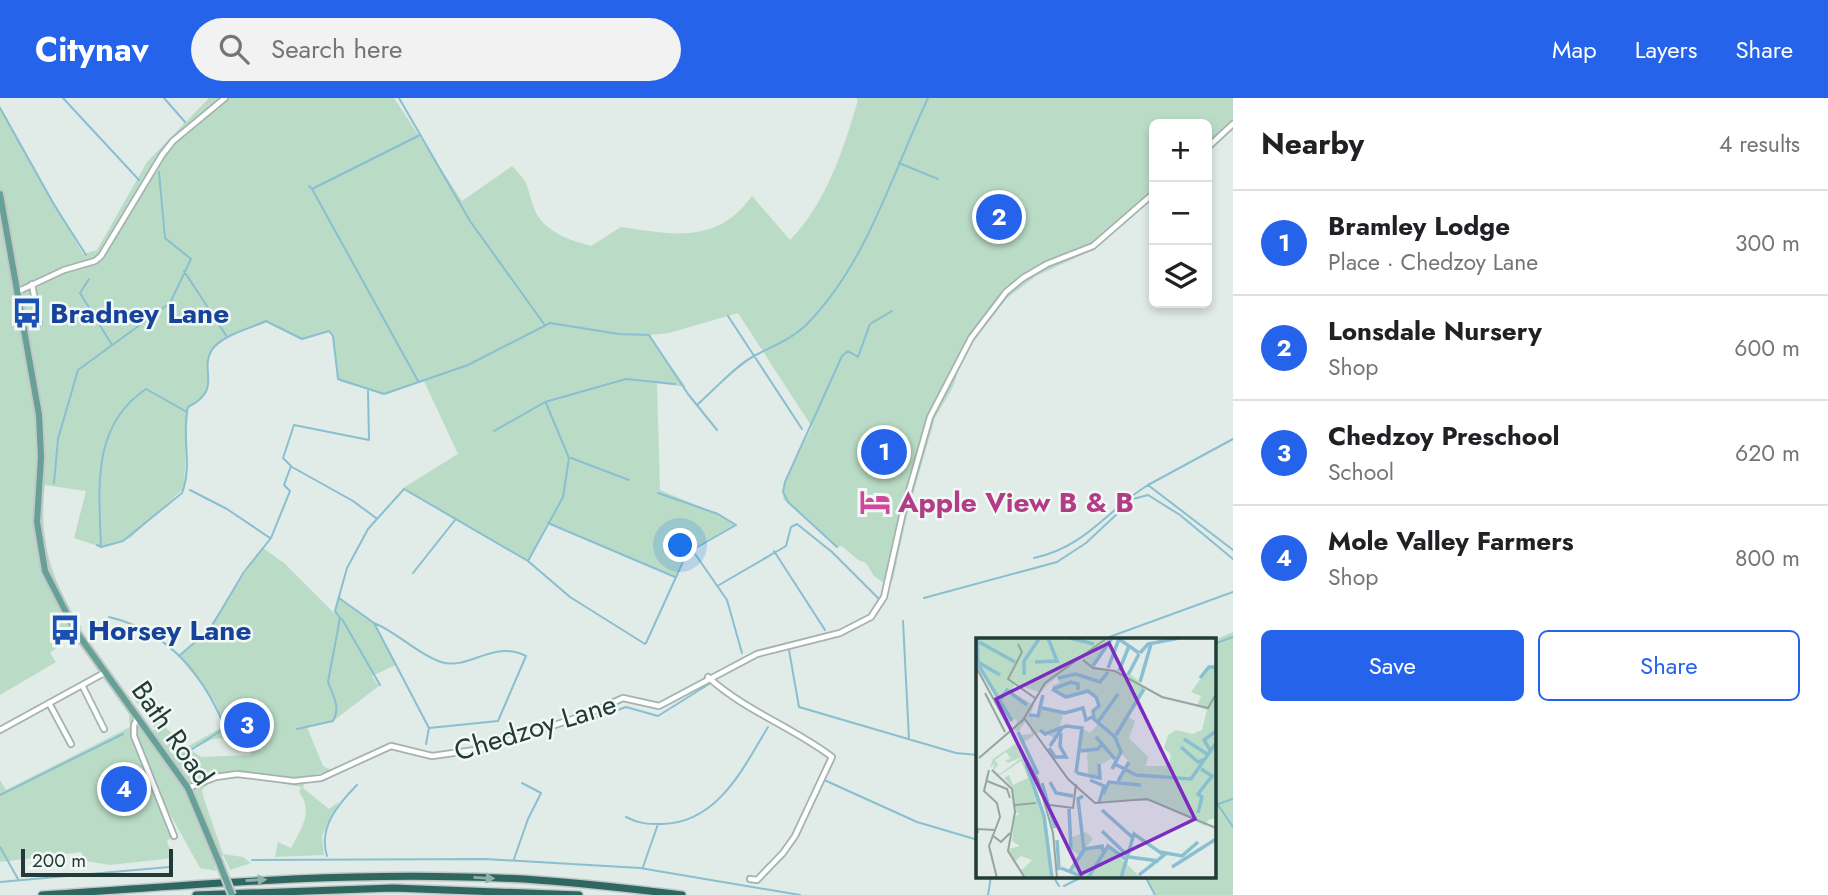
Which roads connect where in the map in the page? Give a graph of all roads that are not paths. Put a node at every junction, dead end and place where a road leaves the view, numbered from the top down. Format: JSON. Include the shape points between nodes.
{"nodes":[{"id":1,"x":225,"y":98,"type":"edge"},
{"id":2,"x":1233,"y":124,"type":"edge"},
{"id":3,"x":1212,"y":143,"type":"edge"},
{"id":4,"x":0,"y":194,"type":"edge"},
{"id":5,"x":1149,"y":197,"type":"edge"},
{"id":6,"x":32,"y":284,"type":"junction"},
{"id":7,"x":19,"y":291,"type":"junction"},
{"id":8,"x":39,"y":323,"type":"dead end"},
{"id":9,"x":104,"y":673,"type":"junction"},
{"id":10,"x":708,"y":677,"type":"junction"},
{"id":11,"x":82,"y":685,"type":"junction"},
{"id":12,"x":49,"y":704,"type":"junction"},
{"id":13,"x":139,"y":716,"type":"junction"},
{"id":14,"x":104,"y":729,"type":"dead end"},
{"id":15,"x":0,"y":730,"type":"edge"},
{"id":16,"x":71,"y":744,"type":"dead end"},
{"id":17,"x":188,"y":788,"type":"junction"},
{"id":18,"x":174,"y":836,"type":"dead end"},
{"id":19,"x":751,"y":879,"type":"dead end"},
{"id":20,"x":42,"y":895,"type":"edge"},
{"id":21,"x":196,"y":895,"type":"edge"},
{"id":22,"x":232,"y":895,"type":"edge"},
{"id":23,"x":579,"y":895,"type":"edge"},
{"id":24,"x":682,"y":895,"type":"edge"}],
"edges":[{"from":1,"to":6,"type":"street","via":[[162,155],[101,256]]},
{"from":2,"to":3,"type":"street"},
{"from":4,"to":7,"type":"main road","name":"Bath Road"},
{"from":5,"to":10,"type":"street","name":"Chedzoy Lane","via":[[1093,246],[1023,278],[1006,292],[971,338],[930,417],[887,587],[876,611],[840,633],[757,654]]},
{"from":6,"to":7,"type":"street"},
{"from":6,"to":8,"type":"street"},
{"from":7,"to":9,"type":"main road","name":"Bath Road","via":[[39,424],[40,555],[58,601]]},
{"from":9,"to":11,"type":"street"},
{"from":9,"to":13,"type":"main road","name":"Bath Road"},
{"from":10,"to":17,"type":"street","name":"Chedzoy Lane","via":[[659,706],[623,698],[482,749],[432,756],[391,746],[321,778],[294,781],[237,774]]},
{"from":10,"to":19,"type":"street","via":[[726,694],[832,757],[795,836],[757,880]]},
{"from":11,"to":12,"type":"street"},
{"from":11,"to":14,"type":"street"},
{"from":12,"to":15,"type":"street"},
{"from":12,"to":16,"type":"street"},
{"from":13,"to":17,"type":"main road","name":"Bath Road"},
{"from":13,"to":18,"type":"street","via":[[134,736]]},
{"from":17,"to":22,"type":"main road","name":"Bath Road","bridge":true},
{"from":20,"to":24,"type":"highway","one_way":true,"via":[[283,878],[395,876],[580,883]]},
{"from":21,"to":23,"type":"highway","via":[[393,888]]}]}
